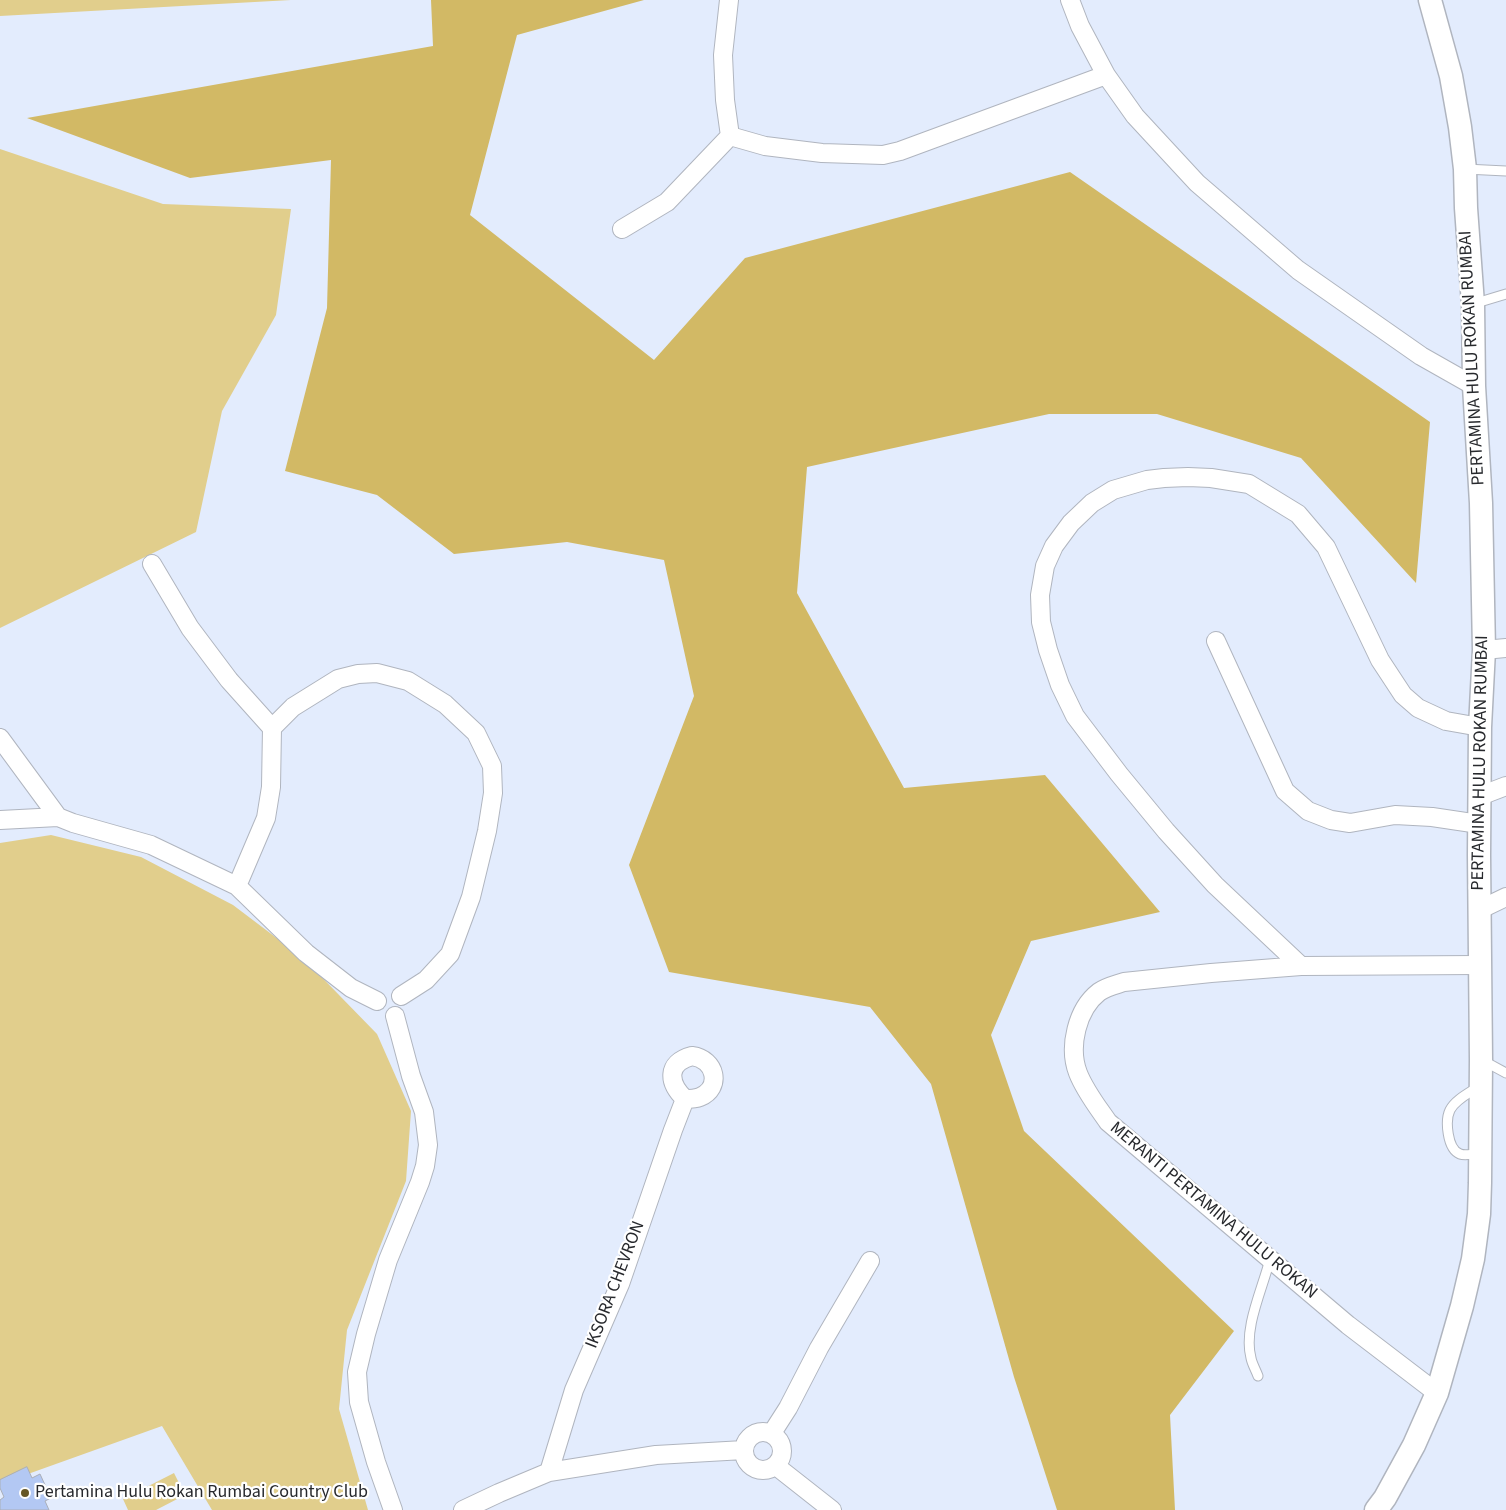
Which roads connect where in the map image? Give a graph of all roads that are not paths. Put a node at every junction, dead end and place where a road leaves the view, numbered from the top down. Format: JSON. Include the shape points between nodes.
{"nodes":[{"id":1,"x":729,"y":0,"type":"edge"},
{"id":2,"x":1070,"y":0,"type":"edge"},
{"id":3,"x":1430,"y":0,"type":"edge"},
{"id":4,"x":1106,"y":75,"type":"junction"},
{"id":5,"x":730,"y":136,"type":"junction"},
{"id":6,"x":1465,"y":168,"type":"junction"},
{"id":7,"x":1506,"y":171,"type":"edge"},
{"id":8,"x":622,"y":229,"type":"dead end"},
{"id":9,"x":1506,"y":294,"type":"edge"},
{"id":10,"x":1473,"y":304,"type":"junction"},
{"id":11,"x":1474,"y":386,"type":"junction"},
{"id":12,"x":152,"y":564,"type":"dead end"},
{"id":13,"x":1216,"y":641,"type":"dead end"},
{"id":14,"x":1506,"y":648,"type":"edge"},
{"id":15,"x":1484,"y":650,"type":"junction"},
{"id":16,"x":1480,"y":727,"type":"junction"},
{"id":17,"x":272,"y":728,"type":"junction"},
{"id":18,"x":0,"y":738,"type":"edge"},
{"id":19,"x":1506,"y":786,"type":"edge"},
{"id":20,"x":1480,"y":796,"type":"junction"},
{"id":21,"x":58,"y":817,"type":"junction"},
{"id":22,"x":0,"y":820,"type":"edge"},
{"id":23,"x":1479,"y":824,"type":"junction"},
{"id":24,"x":237,"y":886,"type":"junction"},
{"id":25,"x":1506,"y":897,"type":"edge"},
{"id":26,"x":1479,"y":910,"type":"junction"},
{"id":27,"x":1479,"y":965,"type":"junction"},
{"id":28,"x":1301,"y":966,"type":"junction"},
{"id":29,"x":401,"y":996,"type":"junction"},
{"id":30,"x":377,"y":1001,"type":"junction"},
{"id":31,"x":395,"y":1016,"type":"junction"},
{"id":32,"x":1481,"y":1060,"type":"junction"},
{"id":33,"x":1506,"y":1073,"type":"edge"},
{"id":34,"x":1480,"y":1085,"type":"junction"},
{"id":35,"x":685,"y":1099,"type":"dead end"},
{"id":36,"x":1480,"y":1153,"type":"junction"},
{"id":37,"x":1270,"y":1259,"type":"junction"},
{"id":38,"x":870,"y":1261,"type":"dead end"},
{"id":39,"x":1258,"y":1376,"type":"dead end"},
{"id":40,"x":1437,"y":1393,"type":"junction"},
{"id":41,"x":772,"y":1433,"type":"junction"},
{"id":42,"x":744,"y":1450,"type":"junction"},
{"id":43,"x":776,"y":1466,"type":"junction"},
{"id":44,"x":549,"y":1472,"type":"junction"},
{"id":45,"x":393,"y":1510,"type":"edge"},
{"id":46,"x":463,"y":1510,"type":"edge"},
{"id":47,"x":832,"y":1510,"type":"edge"},
{"id":48,"x":1376,"y":1510,"type":"edge"}],
"edges":[{"from":1,"to":5,"type":"street","via":[[723,54]]},
{"from":2,"to":4,"type":"street"},
{"from":3,"to":6,"type":"street","name":"PERTAMINA HULU ROKAN RUMBAI","via":[[1451,76]]},
{"from":4,"to":5,"type":"street","via":[[882,155],[786,149]]},
{"from":4,"to":11,"type":"street","via":[[1135,116],[1197,183],[1291,264],[1421,356]]},
{"from":5,"to":8,"type":"street","via":[[668,202]]},
{"from":6,"to":7,"type":"lane"},
{"from":6,"to":10,"type":"street","name":"PERTAMINA HULU ROKAN RUMBAI"},
{"from":9,"to":10,"type":"lane"},
{"from":10,"to":11,"type":"street","name":"PERTAMINA HULU ROKAN RUMBAI"},
{"from":11,"to":15,"type":"street","name":"PERTAMINA HULU ROKAN RUMBAI","via":[[1481,503]]},
{"from":12,"to":17,"type":"street","via":[[190,628],[228,680]]},
{"from":13,"to":23,"type":"street","via":[[1285,791],[1308,811],[1350,823],[1395,815]]},
{"from":14,"to":15,"type":"street"},
{"from":15,"to":16,"type":"street","name":"PERTAMINA HULU ROKAN RUMBAI"},
{"from":16,"to":20,"type":"street","name":"PERTAMINA HULU ROKAN RUMBAI"},
{"from":16,"to":28,"type":"street","via":[[1446,721],[1418,708],[1403,695],[1380,660],[1326,546],[1298,514],[1249,484],[1196,478],[1147,480],[1113,490],[1092,503],[1071,523],[1044,566],[1040,595],[1041,622],[1048,650],[1075,716],[1166,831],[1215,885]]},
{"from":17,"to":24,"type":"street","via":[[271,787],[266,818]]},
{"from":17,"to":29,"type":"street","via":[[293,707],[338,679],[377,673],[408,681],[445,704],[476,733],[492,766],[493,794],[487,831],[471,897],[450,954],[426,980]]},
{"from":18,"to":21,"type":"street"},
{"from":19,"to":20,"type":"street"},
{"from":20,"to":23,"type":"street","name":"PERTAMINA HULU ROKAN RUMBAI"},
{"from":21,"to":22,"type":"street"},
{"from":21,"to":24,"type":"street","via":[[151,845]]},
{"from":23,"to":26,"type":"street","name":"PERTAMINA HULU ROKAN RUMBAI"},
{"from":24,"to":30,"type":"street","via":[[306,953],[351,988]]},
{"from":25,"to":26,"type":"street"},
{"from":26,"to":27,"type":"street","name":"PERTAMINA HULU ROKAN RUMBAI"},
{"from":27,"to":28,"type":"street","name":"MERANTI PERTAMINA HULU ROKAN"},
{"from":27,"to":32,"type":"street","name":"PERTAMINA HULU ROKAN RUMBAI"},
{"from":28,"to":37,"type":"street","name":"MERANTI PERTAMINA HULU ROKAN","via":[[1124,982],[1112,986],[1097,994],[1088,1006],[1074,1042],[1078,1072],[1108,1122]]},
{"from":29,"to":30,"type":"street","via":[[388,991]]},
{"from":29,"to":31,"type":"street","via":[[403,1008]]},
{"from":30,"to":31,"type":"street","via":[[382,1014]]},
{"from":31,"to":45,"type":"street","via":[[424,1112],[428,1145],[426,1166],[388,1260],[357,1372],[359,1402]]},
{"from":32,"to":33,"type":"lane"},
{"from":32,"to":34,"type":"street","name":"PERTAMINA HULU ROKAN RUMBAI"},
{"from":34,"to":36,"type":"street","name":"PERTAMINA HULU ROKAN RUMBAI"},
{"from":34,"to":36,"type":"lane","via":[[1454,1104],[1447,1119],[1448,1136],[1455,1151],[1460,1154]]},
{"from":35,"to":44,"type":"street","name":"IKSORA CHEVRON","via":[[620,1284],[574,1390]]},
{"from":36,"to":40,"type":"street","name":"PERTAMINA HULU ROKAN RUMBAI","via":[[1473,1259]]},
{"from":37,"to":39,"type":"lane","via":[[1254,1311],[1249,1341]]},
{"from":37,"to":40,"type":"street","name":"MERANTI PERTAMINA HULU ROKAN","via":[[1348,1325]]},
{"from":38,"to":41,"type":"street"},
{"from":40,"to":48,"type":"street","name":"PERTAMINA HULU ROKAN RUMBAI","via":[[1414,1445]]},
{"from":41,"to":42,"type":"street","via":[[754,1434]]},
{"from":41,"to":43,"type":"street","via":[[778,1438],[783,1452]]},
{"from":42,"to":43,"type":"street","via":[[751,1466],[759,1470]]},
{"from":42,"to":44,"type":"street","via":[[656,1456]]},
{"from":43,"to":47,"type":"street"},
{"from":44,"to":46,"type":"street"}]}
